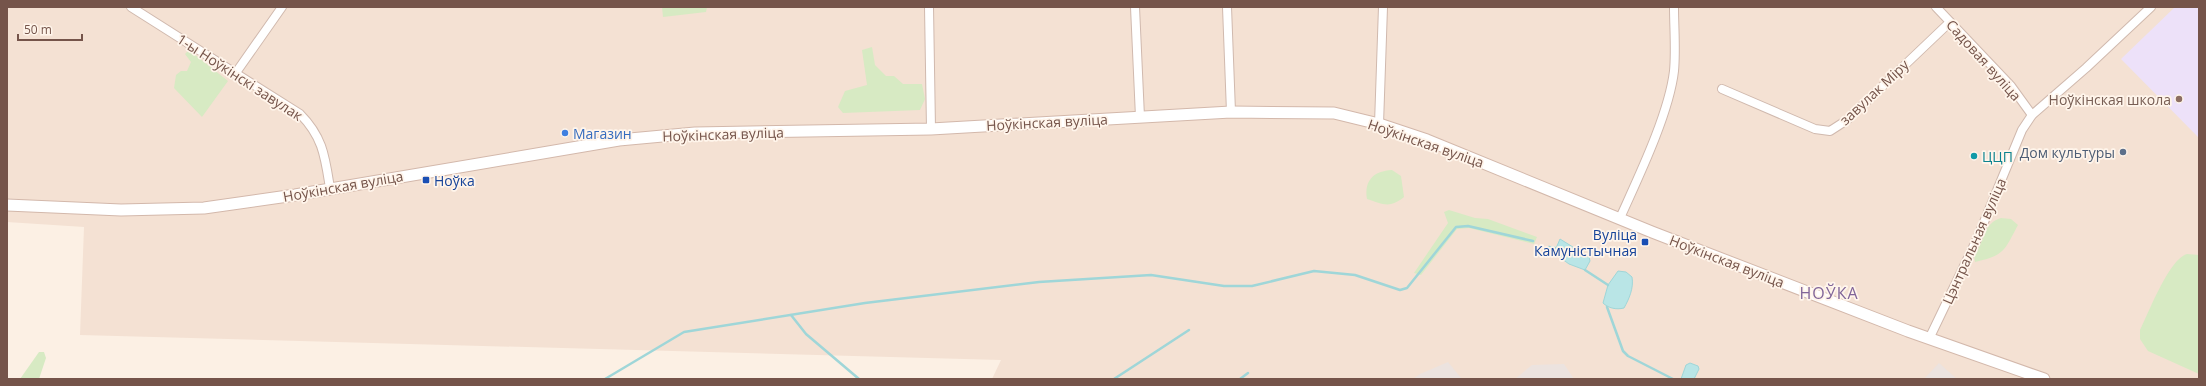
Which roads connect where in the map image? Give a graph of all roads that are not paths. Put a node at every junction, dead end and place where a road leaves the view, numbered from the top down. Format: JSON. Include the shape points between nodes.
{"nodes":[{"id":1,"x":131,"y":7,"type":"edge"},
{"id":2,"x":282,"y":7,"type":"edge"},
{"id":3,"x":929,"y":7,"type":"edge"},
{"id":4,"x":1135,"y":7,"type":"edge"},
{"id":5,"x":1227,"y":7,"type":"edge"},
{"id":6,"x":1383,"y":7,"type":"edge"},
{"id":7,"x":1674,"y":7,"type":"edge"},
{"id":8,"x":1936,"y":7,"type":"edge"},
{"id":9,"x":2151,"y":7,"type":"edge"},
{"id":10,"x":1950,"y":22,"type":"junction"},
{"id":11,"x":235,"y":74,"type":"junction"},
{"id":12,"x":1722,"y":89,"type":"dead end"},
{"id":13,"x":1232,"y":112,"type":"junction"},
{"id":14,"x":2032,"y":115,"type":"junction"},
{"id":15,"x":1140,"y":117,"type":"junction"},
{"id":16,"x":1379,"y":124,"type":"junction"},
{"id":17,"x":930,"y":129,"type":"junction"},
{"id":18,"x":330,"y":188,"type":"junction"},
{"id":19,"x":7,"y":205,"type":"edge"},
{"id":20,"x":1620,"y":218,"type":"junction"},
{"id":21,"x":1929,"y":339,"type":"junction"},
{"id":22,"x":2044,"y":379,"type":"edge"}],
"edges":[{"from":1,"to":11,"type":"street","name":"1-ы Ноўкінскі завулак"},
{"from":2,"to":11,"type":"street"},
{"from":3,"to":17,"type":"street"},
{"from":4,"to":15,"type":"street"},
{"from":5,"to":13,"type":"street"},
{"from":6,"to":16,"type":"street"},
{"from":7,"to":20,"type":"street","via":[[1674,72],[1669,92],[1651,145]]},
{"from":8,"to":10,"type":"street","name":"Садовая вуліца"},
{"from":9,"to":14,"type":"street","name":"Цэнтральная вуліца"},
{"from":10,"to":12,"type":"street","name":"завулак Міру","via":[[1847,120],[1830,131],[1815,129]]},
{"from":10,"to":14,"type":"street","name":"Садовая вуліца","via":[[2011,86]]},
{"from":11,"to":18,"type":"street","name":"1-ы Ноўкінскі завулак","via":[[288,105],[308,121],[321,142]]},
{"from":13,"to":15,"type":"main road","name":"Ноўкінская вуліца"},
{"from":13,"to":16,"type":"main road","name":"Ноўкінская вуліца","via":[[1334,114]]},
{"from":14,"to":21,"type":"street","name":"Цэнтральная вуліца","via":[[2022,130],[1977,239]]},
{"from":15,"to":17,"type":"main road","name":"Ноўкінская вуліца"},
{"from":16,"to":20,"type":"main road","name":"Ноўкінская вуліца","via":[[1426,140]]},
{"from":17,"to":18,"type":"main road","name":"Ноўкінская вуліца","via":[[695,133],[619,140]]},
{"from":18,"to":19,"type":"main road","name":"Ноўкінская вуліца","via":[[204,208],[121,210]]},
{"from":20,"to":21,"type":"main road","name":"Ноўкінская вуліца"},
{"from":21,"to":22,"type":"main road","name":"Ноўкінская вуліца"}]}
